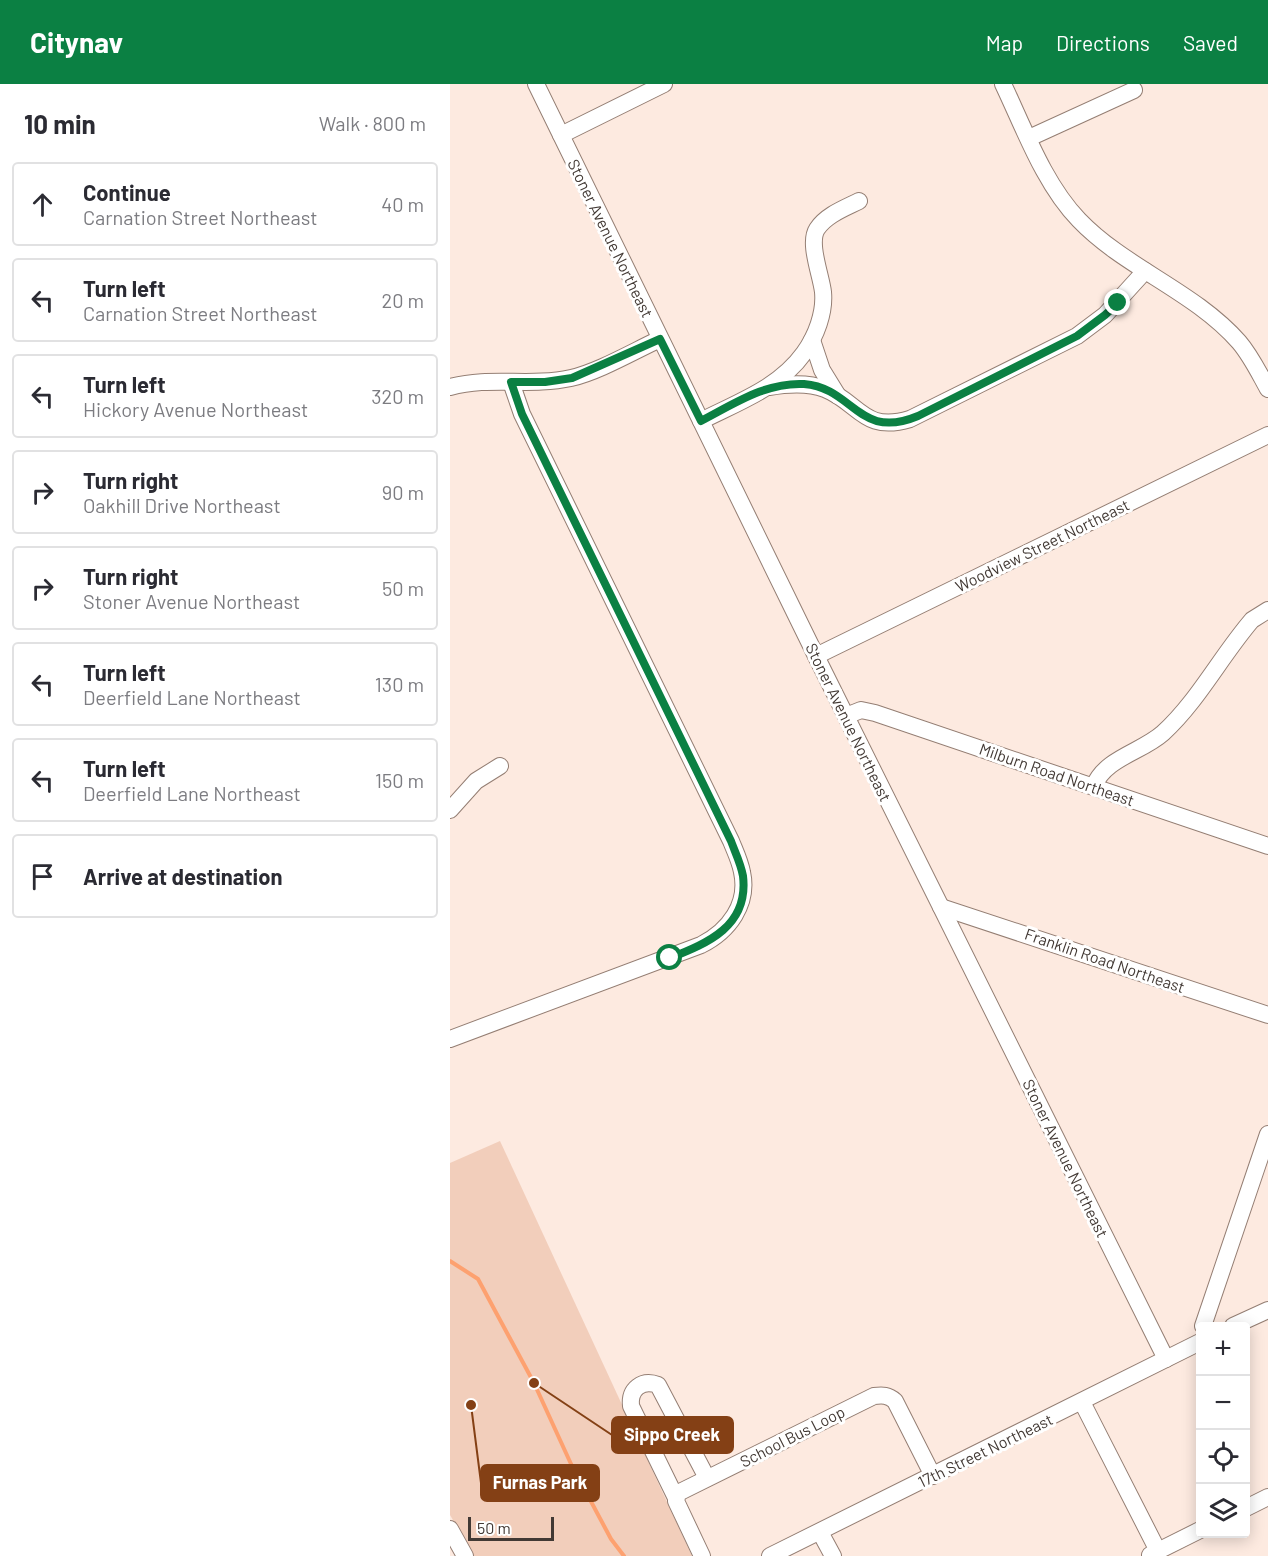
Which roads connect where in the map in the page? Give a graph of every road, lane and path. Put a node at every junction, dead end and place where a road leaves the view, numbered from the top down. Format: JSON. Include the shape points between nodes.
{"nodes":[{"id":1,"x":536,"y":84,"type":"edge"},
{"id":2,"x":664,"y":84,"type":"edge"},
{"id":3,"x":1003,"y":84,"type":"edge"},
{"id":4,"x":1134,"y":90,"type":"dead end"},
{"id":5,"x":561,"y":135,"type":"junction"},
{"id":6,"x":1029,"y":138,"type":"junction"},
{"id":7,"x":859,"y":201,"type":"dead end"},
{"id":8,"x":1145,"y":271,"type":"junction"},
{"id":9,"x":660,"y":339,"type":"junction"},
{"id":10,"x":812,"y":340,"type":"junction"},
{"id":11,"x":511,"y":382,"type":"junction"},
{"id":12,"x":450,"y":387,"type":"edge"},
{"id":13,"x":769,"y":387,"type":"junction"},
{"id":14,"x":1268,"y":389,"type":"edge"},
{"id":15,"x":838,"y":396,"type":"junction"},
{"id":16,"x":701,"y":421,"type":"junction"},
{"id":17,"x":1268,"y":435,"type":"edge"},
{"id":18,"x":1268,"y":610,"type":"edge"},
{"id":19,"x":816,"y":656,"type":"junction"},
{"id":20,"x":846,"y":716,"type":"junction"},
{"id":21,"x":500,"y":766,"type":"dead end"},
{"id":22,"x":1094,"y":786,"type":"junction"},
{"id":23,"x":450,"y":810,"type":"edge"},
{"id":24,"x":1268,"y":846,"type":"edge"},
{"id":25,"x":941,"y":907,"type":"junction"},
{"id":26,"x":1268,"y":1015,"type":"edge"},
{"id":27,"x":450,"y":1039,"type":"edge"},
{"id":28,"x":1268,"y":1134,"type":"edge"},
{"id":29,"x":1268,"y":1310,"type":"edge"},
{"id":30,"x":1204,"y":1322,"type":"edge"},
{"id":31,"x":1242,"y":1322,"type":"edge"},
{"id":32,"x":1196,"y":1342,"type":"edge"},
{"id":33,"x":1166,"y":1359,"type":"junction"},
{"id":34,"x":1082,"y":1402,"type":"junction"},
{"id":35,"x":933,"y":1476,"type":"junction"},
{"id":36,"x":706,"y":1479,"type":"junction"},
{"id":37,"x":1268,"y":1497,"type":"edge"},
{"id":38,"x":676,"y":1498,"type":"junction"},
{"id":39,"x":1250,"y":1506,"type":"edge"},
{"id":40,"x":450,"y":1529,"type":"edge"},
{"id":41,"x":820,"y":1532,"type":"junction"},
{"id":42,"x":1196,"y":1532,"type":"edge"},
{"id":43,"x":1153,"y":1553,"type":"edge"},
{"id":44,"x":465,"y":1556,"type":"edge"},
{"id":45,"x":702,"y":1556,"type":"edge"},
{"id":46,"x":770,"y":1556,"type":"edge"},
{"id":47,"x":833,"y":1556,"type":"edge"}],
"edges":[{"from":1,"to":5,"type":"street","name":"Stoner Avenue Northeast"},
{"from":2,"to":5,"type":"street"},
{"from":3,"to":6,"type":"street"},
{"from":4,"to":6,"type":"street"},
{"from":5,"to":9,"type":"street","name":"Stoner Avenue Northeast"},
{"from":6,"to":8,"type":"street","via":[[1057,193],[1072,212],[1089,230]]},
{"from":7,"to":10,"type":"street","via":[[826,219],[814,234],[823,305]]},
{"from":8,"to":14,"type":"street","via":[[1227,330],[1249,355]]},
{"from":8,"to":15,"type":"street","via":[[1111,309],[1077,336],[910,419],[888,423],[872,420]]},
{"from":9,"to":11,"type":"street","via":[[572,378]]},
{"from":9,"to":16,"type":"street","name":"Stoner Avenue Northeast"},
{"from":10,"to":13,"type":"street","via":[[794,365]]},
{"from":10,"to":15,"type":"street","via":[[822,370]]},
{"from":11,"to":12,"type":"street","via":[[482,381]]},
{"from":11,"to":27,"type":"street","via":[[522,414],[731,841],[744,886],[734,918],[709,942]]},
{"from":13,"to":15,"type":"street","via":[[813,386]]},
{"from":13,"to":16,"type":"street"},
{"from":16,"to":19,"type":"street","name":"Stoner Avenue Northeast"},
{"from":17,"to":19,"type":"street","name":"Woodview Street Northeast"},
{"from":18,"to":22,"type":"street","via":[[1249,624],[1171,725],[1149,744],[1108,767]]},
{"from":19,"to":20,"type":"street","name":"Stoner Avenue Northeast"},
{"from":20,"to":22,"type":"street","name":"Milburn Road Northeast","via":[[858,710],[875,713]]},
{"from":20,"to":25,"type":"street","name":"Stoner Avenue Northeast"},
{"from":21,"to":23,"type":"street","via":[[476,781]]},
{"from":22,"to":24,"type":"street","name":"Milburn Road Northeast"},
{"from":25,"to":26,"type":"street","name":"Franklin Road Northeast"},
{"from":25,"to":33,"type":"street","name":"Stoner Avenue Northeast"},
{"from":28,"to":30,"type":"street"},
{"from":29,"to":31,"type":"street"},
{"from":32,"to":33,"type":"street","name":"17th Street Northeast"},
{"from":33,"to":34,"type":"street","name":"17th Street Northeast"},
{"from":34,"to":35,"type":"street","name":"17th Street Northeast"},
{"from":34,"to":43,"type":"street"},
{"from":35,"to":36,"type":"street","name":"School Bus Loop","via":[[895,1401],[884,1395],[866,1399]]},
{"from":35,"to":41,"type":"street","name":"17th Street Northeast"},
{"from":36,"to":38,"type":"street","name":"School Bus Loop","via":[[678,1493]]},
{"from":36,"to":38,"type":"street","via":[[658,1384],[642,1384],[630,1398],[631,1406]]},
{"from":37,"to":39,"type":"street"},
{"from":38,"to":45,"type":"street"},
{"from":40,"to":44,"type":"street"},
{"from":41,"to":46,"type":"street","name":"17th Street Northeast"},
{"from":41,"to":47,"type":"street"},
{"from":42,"to":43,"type":"street"}]}
